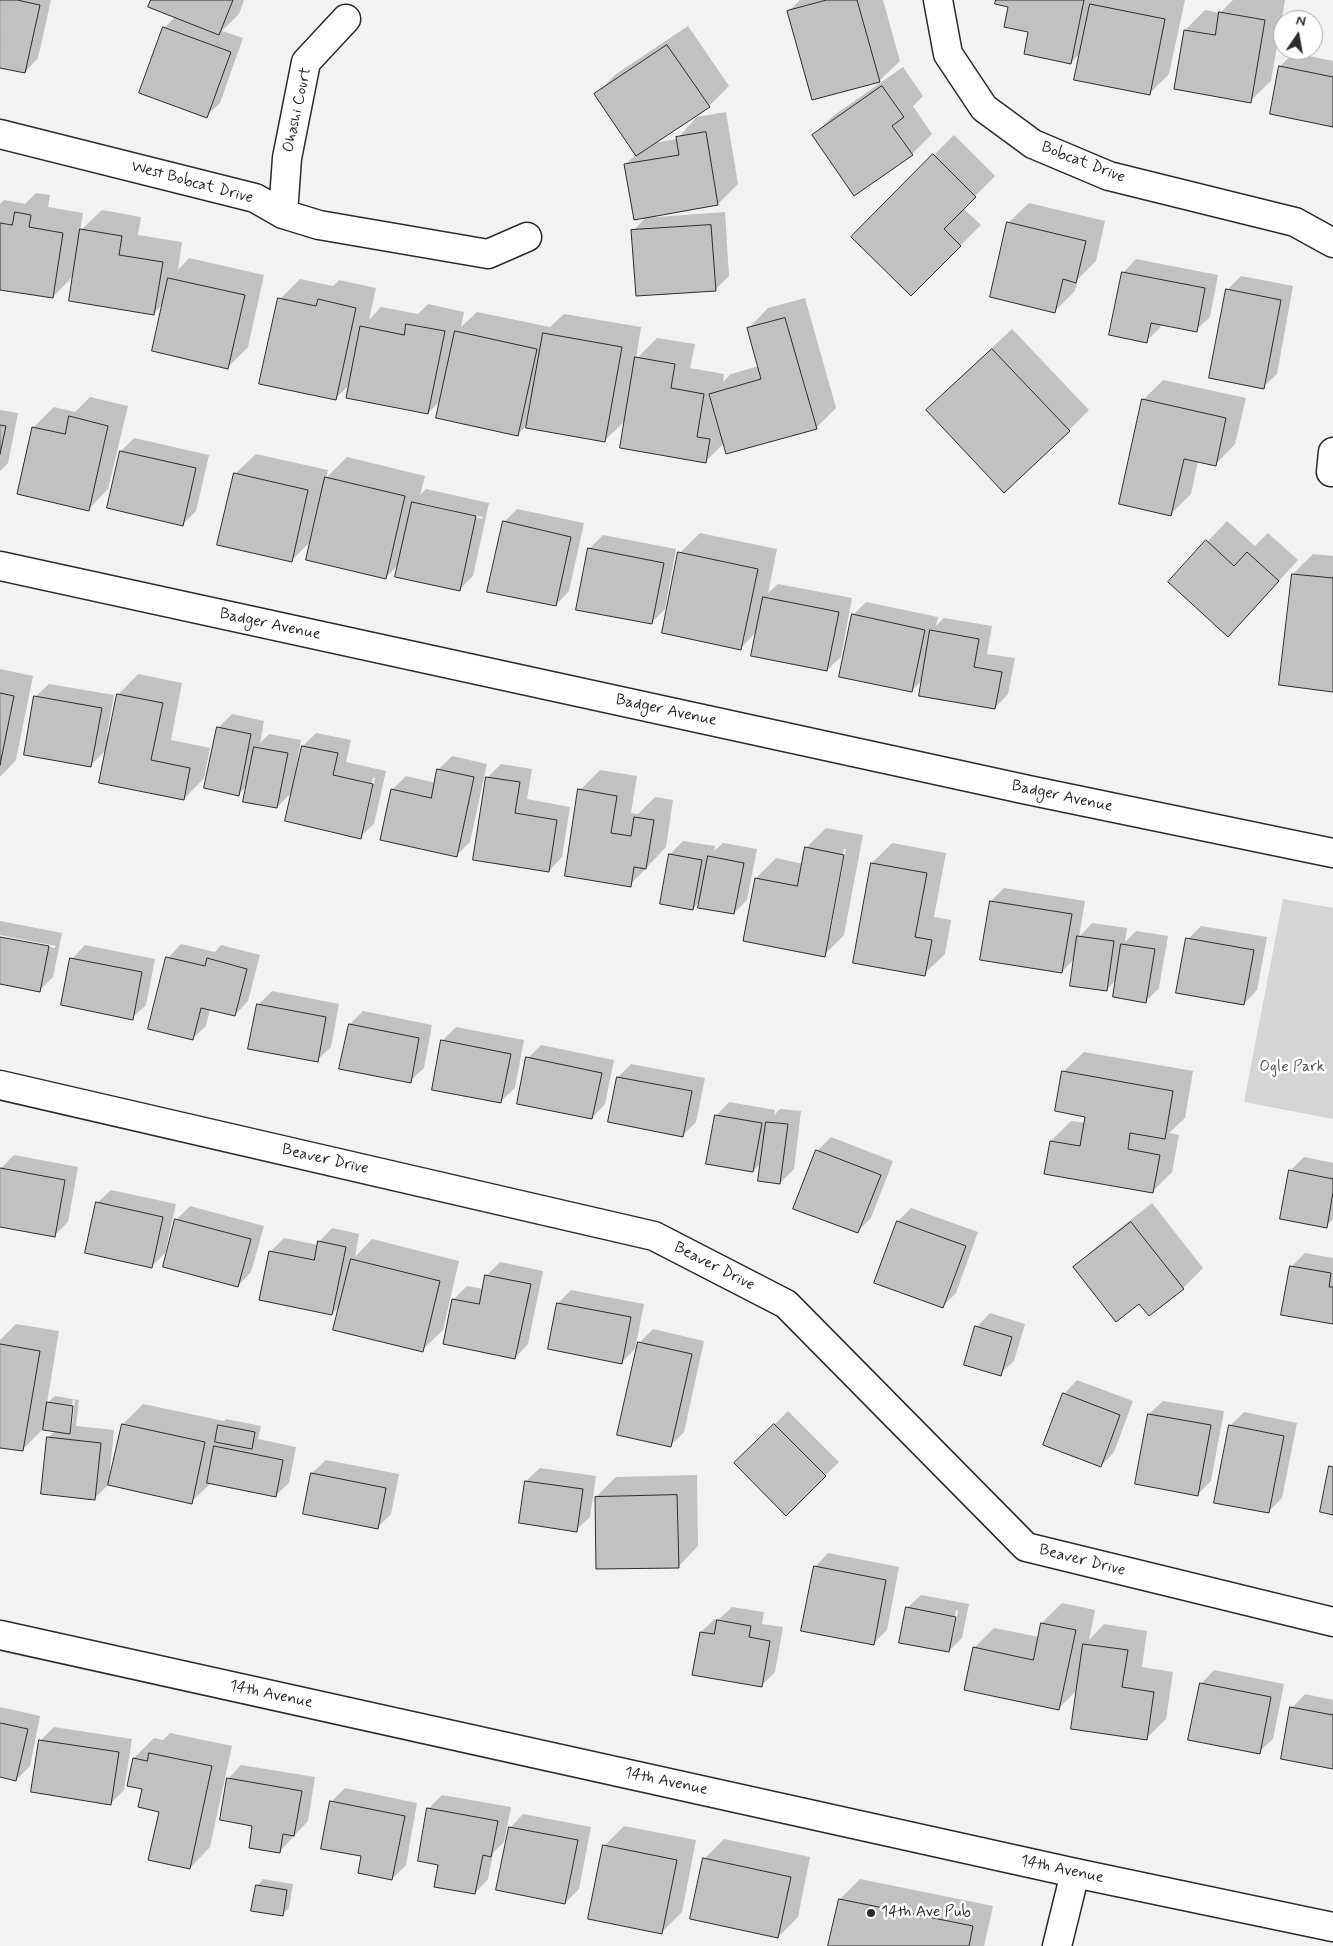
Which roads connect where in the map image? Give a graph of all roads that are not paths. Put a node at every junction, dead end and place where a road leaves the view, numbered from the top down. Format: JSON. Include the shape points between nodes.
{"nodes":[{"id":1,"x":938,"y":0,"type":"edge"},
{"id":2,"x":346,"y":19,"type":"dead end"},
{"id":3,"x":0,"y":134,"type":"edge"},
{"id":4,"x":283,"y":214,"type":"junction"},
{"id":5,"x":527,"y":237,"type":"dead end"},
{"id":6,"x":1333,"y":243,"type":"edge"},
{"id":7,"x":0,"y":566,"type":"edge"},
{"id":8,"x":1333,"y":853,"type":"edge"},
{"id":9,"x":0,"y":1085,"type":"edge"},
{"id":10,"x":1333,"y":1622,"type":"edge"},
{"id":11,"x":0,"y":1635,"type":"edge"},
{"id":12,"x":1076,"y":1873,"type":"junction"},
{"id":13,"x":1333,"y":1927,"type":"edge"},
{"id":14,"x":1057,"y":1946,"type":"edge"}],
"edges":[{"from":1,"to":6,"type":"street","name":"Bobcat Drive","via":[[948,54],[984,108],[1033,144],[1109,176],[1295,222]]},
{"from":2,"to":4,"type":"street","name":"Ohashi Court","via":[[306,62],[287,158]]},
{"from":3,"to":4,"type":"street","name":"West Bobcat Drive","via":[[255,198]]},
{"from":4,"to":5,"type":"street","name":"West Bobcat Drive","via":[[319,225],[488,254]]},
{"from":7,"to":8,"type":"street","name":"Badger Avenue","via":[[1028,790]]},
{"from":9,"to":10,"type":"street","name":"Beaver Drive","via":[[654,1236],[786,1304],[1026,1547]]},
{"from":11,"to":12,"type":"street","name":"14th Avenue"},
{"from":12,"to":13,"type":"street","name":"14th Avenue"},
{"from":12,"to":14,"type":"street"}]}
